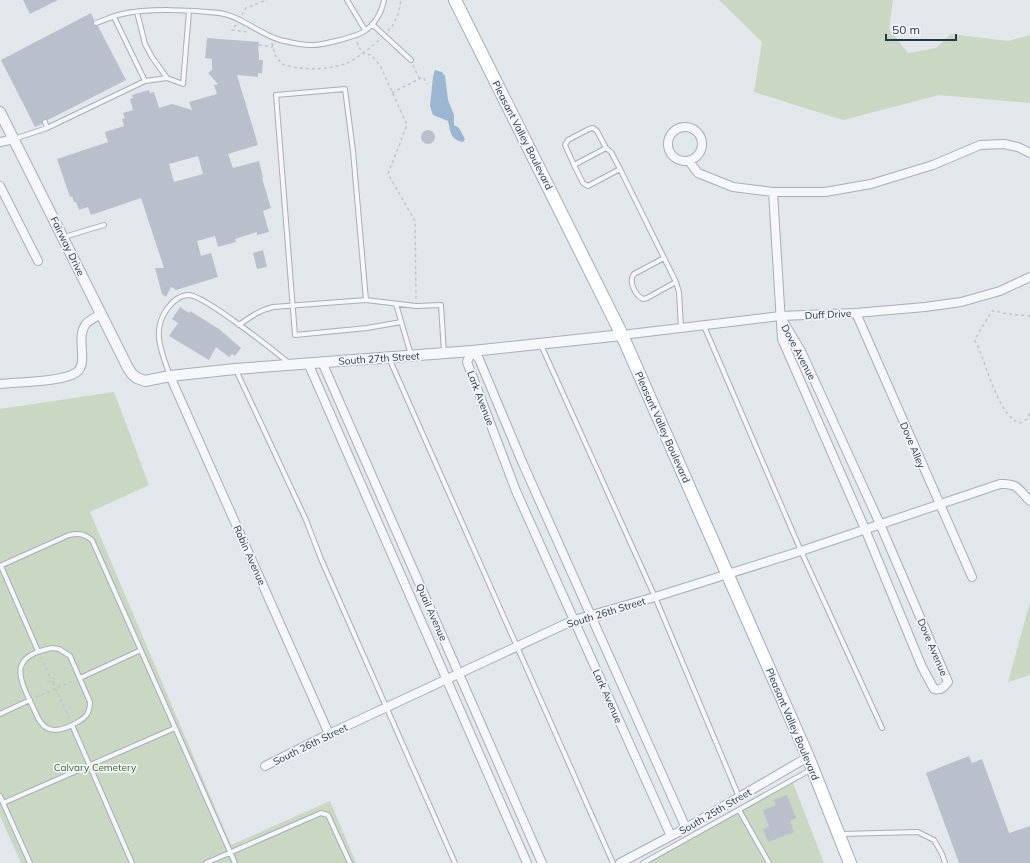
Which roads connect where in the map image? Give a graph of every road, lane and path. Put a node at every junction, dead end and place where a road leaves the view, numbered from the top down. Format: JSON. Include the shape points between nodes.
{"nodes":[{"id":1,"x":267,"y":0,"type":"edge"},
{"id":2,"x":346,"y":0,"type":"edge"},
{"id":3,"x":384,"y":0,"type":"edge"},
{"id":4,"x":455,"y":0,"type":"edge"},
{"id":5,"x":246,"y":8,"type":"dead end"},
{"id":6,"x":189,"y":11,"type":"junction"},
{"id":7,"x":137,"y":12,"type":"junction"},
{"id":8,"x":114,"y":17,"type":"junction"},
{"id":9,"x":96,"y":23,"type":"dead end"},
{"id":10,"x":372,"y":24,"type":"junction"},
{"id":11,"x":365,"y":30,"type":"junction"},
{"id":12,"x":354,"y":35,"type":"junction"},
{"id":13,"x":259,"y":45,"type":"dead end"},
{"id":14,"x":362,"y":53,"type":"junction"},
{"id":15,"x":411,"y":60,"type":"joint"},
{"id":16,"x":167,"y":78,"type":"junction"},
{"id":17,"x":420,"y":78,"type":"junction"},
{"id":18,"x":145,"y":81,"type":"junction"},
{"id":19,"x":427,"y":84,"type":"dead end"},
{"id":20,"x":392,"y":93,"type":"junction"},
{"id":21,"x":0,"y":112,"type":"edge"},
{"id":22,"x":45,"y":122,"type":"dead end"},
{"id":23,"x":47,"y":128,"type":"junction"},
{"id":24,"x":14,"y":139,"type":"junction"},
{"id":25,"x":0,"y":142,"type":"edge"},
{"id":26,"x":606,"y":148,"type":"junction"},
{"id":27,"x":1030,"y":153,"type":"edge"},
{"id":28,"x":688,"y":161,"type":"junction"},
{"id":29,"x":574,"y":165,"type":"junction"},
{"id":30,"x":620,"y":169,"type":"junction"},
{"id":31,"x":0,"y":186,"type":"edge"},
{"id":32,"x":773,"y":192,"type":"junction"},
{"id":33,"x":104,"y":224,"type":"dead end"},
{"id":34,"x":64,"y":238,"type":"junction"},
{"id":35,"x":664,"y":258,"type":"junction"},
{"id":36,"x":38,"y":261,"type":"dead end"},
{"id":37,"x":1030,"y":277,"type":"edge"},
{"id":38,"x":676,"y":282,"type":"junction"},
{"id":39,"x":366,"y":300,"type":"junction"},
{"id":40,"x":396,"y":304,"type":"junction"},
{"id":41,"x":293,"y":305,"type":"junction"},
{"id":42,"x":416,"y":306,"type":"junction"},
{"id":43,"x":856,"y":313,"type":"junction"},
{"id":44,"x":101,"y":314,"type":"junction"},
{"id":45,"x":780,"y":316,"type":"junction"},
{"id":46,"x":1030,"y":316,"type":"edge"},
{"id":47,"x":401,"y":322,"type":"junction"},
{"id":48,"x":704,"y":325,"type":"junction"},
{"id":49,"x":239,"y":326,"type":"junction"},
{"id":50,"x":681,"y":328,"type":"junction"},
{"id":51,"x":622,"y":335,"type":"junction"},
{"id":52,"x":540,"y":344,"type":"junction"},
{"id":53,"x":472,"y":351,"type":"junction"},
{"id":54,"x":444,"y":353,"type":"junction"},
{"id":55,"x":411,"y":356,"type":"junction"},
{"id":56,"x":389,"y":357,"type":"junction"},
{"id":57,"x":322,"y":362,"type":"junction"},
{"id":58,"x":308,"y":363,"type":"junction"},
{"id":59,"x":291,"y":364,"type":"junction"},
{"id":60,"x":235,"y":369,"type":"junction"},
{"id":61,"x":170,"y":376,"type":"junction"},
{"id":62,"x":137,"y":378,"type":"joint"},
{"id":63,"x":0,"y":384,"type":"edge"},
{"id":64,"x":1030,"y":412,"type":"edge"},
{"id":65,"x":1030,"y":501,"type":"edge"},
{"id":66,"x":939,"y":505,"type":"junction"},
{"id":67,"x":880,"y":524,"type":"junction"},
{"id":68,"x":865,"y":529,"type":"junction"},
{"id":69,"x":801,"y":551,"type":"junction"},
{"id":70,"x":0,"y":566,"type":"edge"},
{"id":71,"x":414,"y":572,"type":"junction"},
{"id":72,"x":728,"y":574,"type":"junction"},
{"id":73,"x":402,"y":577,"type":"junction"},
{"id":74,"x":972,"y":577,"type":"dead end"},
{"id":75,"x":655,"y":597,"type":"junction"},
{"id":76,"x":590,"y":615,"type":"junction"},
{"id":77,"x":574,"y":620,"type":"junction"},
{"id":78,"x":517,"y":646,"type":"junction"},
{"id":79,"x":141,"y":650,"type":"junction"},
{"id":80,"x":38,"y":651,"type":"junction"},
{"id":81,"x":459,"y":673,"type":"junction"},
{"id":82,"x":50,"y":677,"type":"junction"},
{"id":83,"x":80,"y":678,"type":"junction"},
{"id":84,"x":446,"y":679,"type":"junction"},
{"id":85,"x":53,"y":683,"type":"junction"},
{"id":86,"x":56,"y":689,"type":"junction"},
{"id":87,"x":30,"y":700,"type":"junction"},
{"id":88,"x":387,"y":707,"type":"junction"},
{"id":89,"x":0,"y":714,"type":"edge"},
{"id":90,"x":72,"y":725,"type":"junction"},
{"id":91,"x":175,"y":728,"type":"junction"},
{"id":92,"x":882,"y":728,"type":"dead end"},
{"id":93,"x":329,"y":734,"type":"junction"},
{"id":94,"x":808,"y":757,"type":"junction"},
{"id":95,"x":497,"y":760,"type":"junction"},
{"id":96,"x":90,"y":766,"type":"junction"},
{"id":97,"x":265,"y":766,"type":"dead end"},
{"id":98,"x":484,"y":766,"type":"junction"},
{"id":99,"x":813,"y":769,"type":"junction"},
{"id":100,"x":0,"y":796,"type":"edge"},
{"id":101,"x":739,"y":797,"type":"junction"},
{"id":102,"x":3,"y":803,"type":"junction"},
{"id":103,"x":739,"y":810,"type":"junction"},
{"id":104,"x":686,"y":828,"type":"junction"},
{"id":105,"x":839,"y":834,"type":"junction"},
{"id":106,"x":671,"y":836,"type":"junction"},
{"id":107,"x":536,"y":848,"type":"junction"},
{"id":108,"x":231,"y":852,"type":"junction"},
{"id":109,"x":523,"y":854,"type":"junction"},
{"id":110,"x":30,"y":863,"type":"edge"},
{"id":111,"x":132,"y":863,"type":"edge"},
{"id":112,"x":206,"y":863,"type":"edge"},
{"id":113,"x":235,"y":863,"type":"edge"},
{"id":114,"x":350,"y":863,"type":"edge"},
{"id":115,"x":455,"y":863,"type":"edge"},
{"id":116,"x":527,"y":863,"type":"edge"},
{"id":117,"x":542,"y":863,"type":"edge"},
{"id":118,"x":613,"y":863,"type":"edge"},
{"id":119,"x":620,"y":863,"type":"edge"},
{"id":120,"x":644,"y":863,"type":"edge"},
{"id":121,"x":769,"y":863,"type":"edge"},
{"id":122,"x":850,"y":863,"type":"edge"},
{"id":123,"x":946,"y":863,"type":"edge"}],
"edges":[{"from":1,"to":5,"type":"path"},
{"from":2,"to":11,"type":"lane"},
{"from":3,"to":10,"type":"lane","via":[[381,11]]},
{"from":4,"to":51,"type":"main road","name":"Pleasant Valley Boulevard"},
{"from":6,"to":7,"type":"lane"},
{"from":6,"to":12,"type":"lane","via":[[226,14],[280,40],[311,45]]},
{"from":6,"to":16,"type":"lane","via":[[182,84]]},
{"from":7,"to":8,"type":"lane"},
{"from":7,"to":16,"type":"lane","via":[[148,51]]},
{"from":8,"to":9,"type":"lane"},
{"from":8,"to":18,"type":"lane"},
{"from":10,"to":11,"type":"lane"},
{"from":10,"to":15,"type":"lane"},
{"from":11,"to":12,"type":"lane"},
{"from":12,"to":14,"type":"path"},
{"from":13,"to":14,"type":"path","via":[[273,47],[277,59],[282,64],[303,67],[341,64]]},
{"from":14,"to":20,"type":"path","via":[[371,55],[380,66]]},
{"from":15,"to":17,"type":"path"},
{"from":16,"to":18,"type":"lane"},
{"from":17,"to":19,"type":"path","via":[[423,77]]},
{"from":17,"to":20,"type":"path"},
{"from":18,"to":23,"type":"lane"},
{"from":20,"to":42,"type":"path","via":[[408,125],[388,174],[415,221]]},
{"from":21,"to":24,"type":"street","name":"Fairway Drive"},
{"from":22,"to":23,"type":"lane"},
{"from":23,"to":24,"type":"lane"},
{"from":24,"to":25,"type":"street"},
{"from":24,"to":34,"type":"street","name":"Fairway Drive"},
{"from":26,"to":29,"type":"lane"},
{"from":26,"to":29,"type":"lane","via":[[597,131],[592,128],[568,140],[565,145]]},
{"from":26,"to":30,"type":"lane"},
{"from":27,"to":32,"type":"street","via":[[1004,144],[980,145],[933,165],[871,184],[825,192]]},
{"from":28,"to":28,"type":"street","via":[[698,155],[702,140],[692,128],[681,127],[675,129],[668,139],[669,151],[677,159]]},
{"from":28,"to":32,"type":"street","via":[[698,174],[719,183]]},
{"from":29,"to":30,"type":"lane","via":[[588,186]]},
{"from":30,"to":35,"type":"lane"},
{"from":31,"to":36,"type":"street"},
{"from":32,"to":45,"type":"street","name":"Dove Avenue"},
{"from":33,"to":34,"type":"lane"},
{"from":34,"to":44,"type":"street","name":"Fairway Drive"},
{"from":35,"to":38,"type":"lane"},
{"from":35,"to":38,"type":"lane","via":[[634,274],[631,282],[643,299]]},
{"from":37,"to":43,"type":"street","name":"Duff Drive","via":[[1000,291],[965,301]]},
{"from":38,"to":50,"type":"lane"},
{"from":39,"to":40,"type":"lane"},
{"from":39,"to":41,"type":"lane"},
{"from":39,"to":41,"type":"lane","via":[[345,89],[276,95]]},
{"from":40,"to":42,"type":"lane"},
{"from":40,"to":47,"type":"lane"},
{"from":41,"to":47,"type":"lane","via":[[295,335]]},
{"from":41,"to":49,"type":"lane","via":[[266,309],[251,316]]},
{"from":42,"to":54,"type":"lane","via":[[441,305]]},
{"from":43,"to":45,"type":"street","name":"Duff Drive"},
{"from":43,"to":66,"type":"street","name":"Dove Alley"},
{"from":44,"to":62,"type":"street","name":"Fairway Drive","via":[[128,368]]},
{"from":44,"to":63,"type":"street","via":[[86,324],[81,334],[81,364],[77,371],[61,378]]},
{"from":45,"to":48,"type":"street","name":"Duff Drive"},
{"from":45,"to":67,"type":"street","name":"Dove Avenue","via":[[801,351]]},
{"from":45,"to":68,"type":"street","name":"Dove Avenue","via":[[782,339]]},
{"from":46,"to":64,"type":"path","via":[[992,311],[975,341],[1000,402],[1013,421],[1020,423],[1027,419]]},
{"from":47,"to":55,"type":"lane"},
{"from":48,"to":50,"type":"street","name":"Duff Drive"},
{"from":48,"to":69,"type":"lane"},
{"from":49,"to":59,"type":"lane"},
{"from":49,"to":61,"type":"lane","via":[[197,297],[185,295],[176,299],[166,310],[159,332],[160,348]]},
{"from":50,"to":51,"type":"street","name":"Duff Drive"},
{"from":51,"to":52,"type":"street","name":"South 27th Street"},
{"from":51,"to":72,"type":"main road","name":"Pleasant Valley Boulevard"},
{"from":52,"to":53,"type":"street","name":"South 27th Street"},
{"from":52,"to":75,"type":"lane"},
{"from":53,"to":54,"type":"street","name":"South 27th Street"},
{"from":53,"to":76,"type":"street","name":"Lark Avenue","via":[[479,359]]},
{"from":53,"to":77,"type":"street","name":"Lark Avenue","via":[[467,362],[516,491]]},
{"from":54,"to":55,"type":"street","name":"South 27th Street"},
{"from":55,"to":56,"type":"street","name":"South 27th Street"},
{"from":56,"to":57,"type":"street","name":"South 27th Street"},
{"from":56,"to":78,"type":"lane"},
{"from":57,"to":58,"type":"street","name":"South 27th Street"},
{"from":57,"to":71,"type":"street","name":"Quail Avenue"},
{"from":58,"to":59,"type":"street","name":"South 27th Street"},
{"from":58,"to":73,"type":"street","name":"Quail Avenue"},
{"from":59,"to":60,"type":"street","name":"South 27th Street"},
{"from":60,"to":61,"type":"street","name":"South 27th Street"},
{"from":60,"to":88,"type":"lane","via":[[306,520]]},
{"from":61,"to":62,"type":"street","name":"South 27th Street","via":[[145,381]]},
{"from":61,"to":93,"type":"street","name":"Robin Avenue"},
{"from":65,"to":66,"type":"street","name":"South 26th Street","via":[[1010,483],[1000,484]]},
{"from":66,"to":67,"type":"street","name":"South 26th Street"},
{"from":66,"to":74,"type":"street","name":"Dove Alley"},
{"from":67,"to":68,"type":"street","name":"South 26th Street"},
{"from":67,"to":68,"type":"street","name":"Dove Avenue","via":[[948,682],[944,688],[934,689],[922,666]]},
{"from":68,"to":69,"type":"street","name":"South 26th Street"},
{"from":69,"to":72,"type":"street","name":"South 26th Street"},
{"from":69,"to":92,"type":"lane"},
{"from":70,"to":79,"type":"lane","via":[[69,536],[79,533],[86,535],[92,540]]},
{"from":70,"to":80,"type":"lane"},
{"from":71,"to":73,"type":"street"},
{"from":71,"to":81,"type":"street","name":"Quail Avenue"},
{"from":72,"to":75,"type":"street","name":"South 26th Street"},
{"from":72,"to":94,"type":"main road","name":"Pleasant Valley Boulevard"},
{"from":73,"to":84,"type":"street","name":"Quail Avenue"},
{"from":75,"to":76,"type":"street","name":"South 26th Street"},
{"from":75,"to":101,"type":"lane"},
{"from":76,"to":77,"type":"street","name":"South 26th Street"},
{"from":76,"to":104,"type":"street","name":"Lark Avenue"},
{"from":77,"to":78,"type":"street","name":"South 26th Street"},
{"from":77,"to":106,"type":"street","name":"Lark Avenue"},
{"from":78,"to":81,"type":"street","name":"South 26th Street"},
{"from":78,"to":118,"type":"lane"},
{"from":79,"to":83,"type":"lane"},
{"from":79,"to":91,"type":"lane"},
{"from":80,"to":82,"type":"path"},
{"from":80,"to":83,"type":"lane","via":[[52,648],[66,652]]},
{"from":80,"to":87,"type":"lane","via":[[25,660],[19,672]]},
{"from":81,"to":84,"type":"street","name":"South 26th Street"},
{"from":81,"to":95,"type":"street","name":"Quail Avenue"},
{"from":82,"to":85,"type":"path","via":[[54,679]]},
{"from":82,"to":85,"type":"path","via":[[49,683]]},
{"from":83,"to":86,"type":"path"},
{"from":83,"to":90,"type":"lane","via":[[90,708],[83,719]]},
{"from":84,"to":88,"type":"street","name":"South 26th Street"},
{"from":84,"to":98,"type":"street","name":"Quail Avenue"},
{"from":85,"to":86,"type":"path"},
{"from":86,"to":87,"type":"path"},
{"from":86,"to":90,"type":"path"},
{"from":87,"to":89,"type":"lane"},
{"from":87,"to":90,"type":"lane","via":[[42,724],[47,728],[60,730]]},
{"from":88,"to":93,"type":"street","name":"South 26th Street"},
{"from":88,"to":115,"type":"lane"},
{"from":90,"to":96,"type":"lane"},
{"from":91,"to":96,"type":"lane"},
{"from":91,"to":108,"type":"lane"},
{"from":93,"to":97,"type":"street","name":"South 26th Street"},
{"from":94,"to":99,"type":"main road","name":"Pleasant Valley Boulevard"},
{"from":94,"to":101,"type":"street","name":"South 25th Street"},
{"from":95,"to":98,"type":"street"},
{"from":95,"to":107,"type":"street","name":"Quail Avenue"},
{"from":96,"to":102,"type":"lane"},
{"from":96,"to":111,"type":"lane"},
{"from":98,"to":109,"type":"street","name":"Quail Avenue"},
{"from":99,"to":103,"type":"lane"},
{"from":99,"to":105,"type":"main road","name":"Pleasant Valley Boulevard"},
{"from":100,"to":102,"type":"lane"},
{"from":101,"to":104,"type":"street","name":"South 25th Street"},
{"from":102,"to":110,"type":"lane"},
{"from":103,"to":120,"type":"lane"},
{"from":103,"to":121,"type":"lane"},
{"from":104,"to":106,"type":"street","name":"South 25th Street"},
{"from":105,"to":122,"type":"main road","name":"Pleasant Valley Boulevard"},
{"from":105,"to":123,"type":"lane","via":[[918,832],[934,840]]},
{"from":106,"to":119,"type":"street","name":"South 25th Street"},
{"from":107,"to":109,"type":"street"},
{"from":107,"to":117,"type":"street","name":"Quail Avenue"},
{"from":108,"to":112,"type":"lane"},
{"from":108,"to":113,"type":"lane"},
{"from":108,"to":114,"type":"lane","via":[[321,813],[328,815]]},
{"from":109,"to":116,"type":"street","name":"Quail Avenue"}]}
